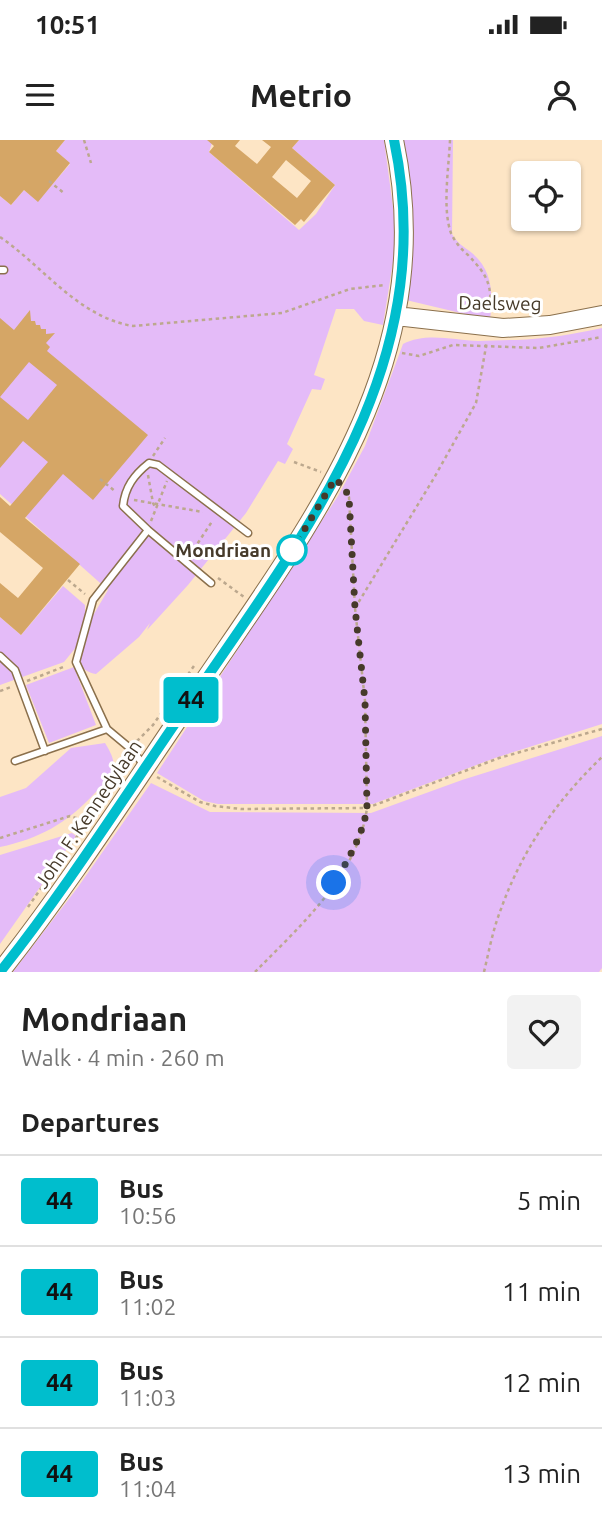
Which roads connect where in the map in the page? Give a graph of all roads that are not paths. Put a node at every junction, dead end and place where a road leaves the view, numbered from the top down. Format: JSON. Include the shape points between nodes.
{"nodes":[{"id":1,"x":394,"y":140,"type":"edge"},
{"id":2,"x":602,"y":315,"type":"edge"},
{"id":3,"x":396,"y":316,"type":"junction"},
{"id":4,"x":148,"y":530,"type":"junction"},
{"id":5,"x":247,"y":533,"type":"dead end"},
{"id":6,"x":211,"y":583,"type":"dead end"},
{"id":7,"x":0,"y":656,"type":"edge"},
{"id":8,"x":107,"y":729,"type":"junction"},
{"id":9,"x":45,"y":751,"type":"junction"},
{"id":10,"x":15,"y":761,"type":"dead end"},
{"id":11,"x":145,"y":767,"type":"junction"},
{"id":12,"x":0,"y":972,"type":"edge"}],
"edges":[{"from":1,"to":3,"type":"street","name":"John F. Kennedylaan","via":[[404,217]]},
{"from":2,"to":3,"type":"street","name":"Daelsweg","via":[[551,325],[489,328]]},
{"from":3,"to":11,"type":"street","name":"John F. Kennedylaan","via":[[376,391],[335,479]]},
{"from":4,"to":5,"type":"lane","via":[[123,506],[124,491],[149,463],[170,473]]},
{"from":4,"to":6,"type":"lane"},
{"from":4,"to":8,"type":"lane","via":[[93,600],[76,662]]},
{"from":7,"to":9,"type":"lane","via":[[15,670]]},
{"from":8,"to":9,"type":"lane"},
{"from":8,"to":11,"type":"lane"},
{"from":9,"to":10,"type":"lane"},
{"from":11,"to":12,"type":"street","name":"John F. Kennedylaan"}]}
